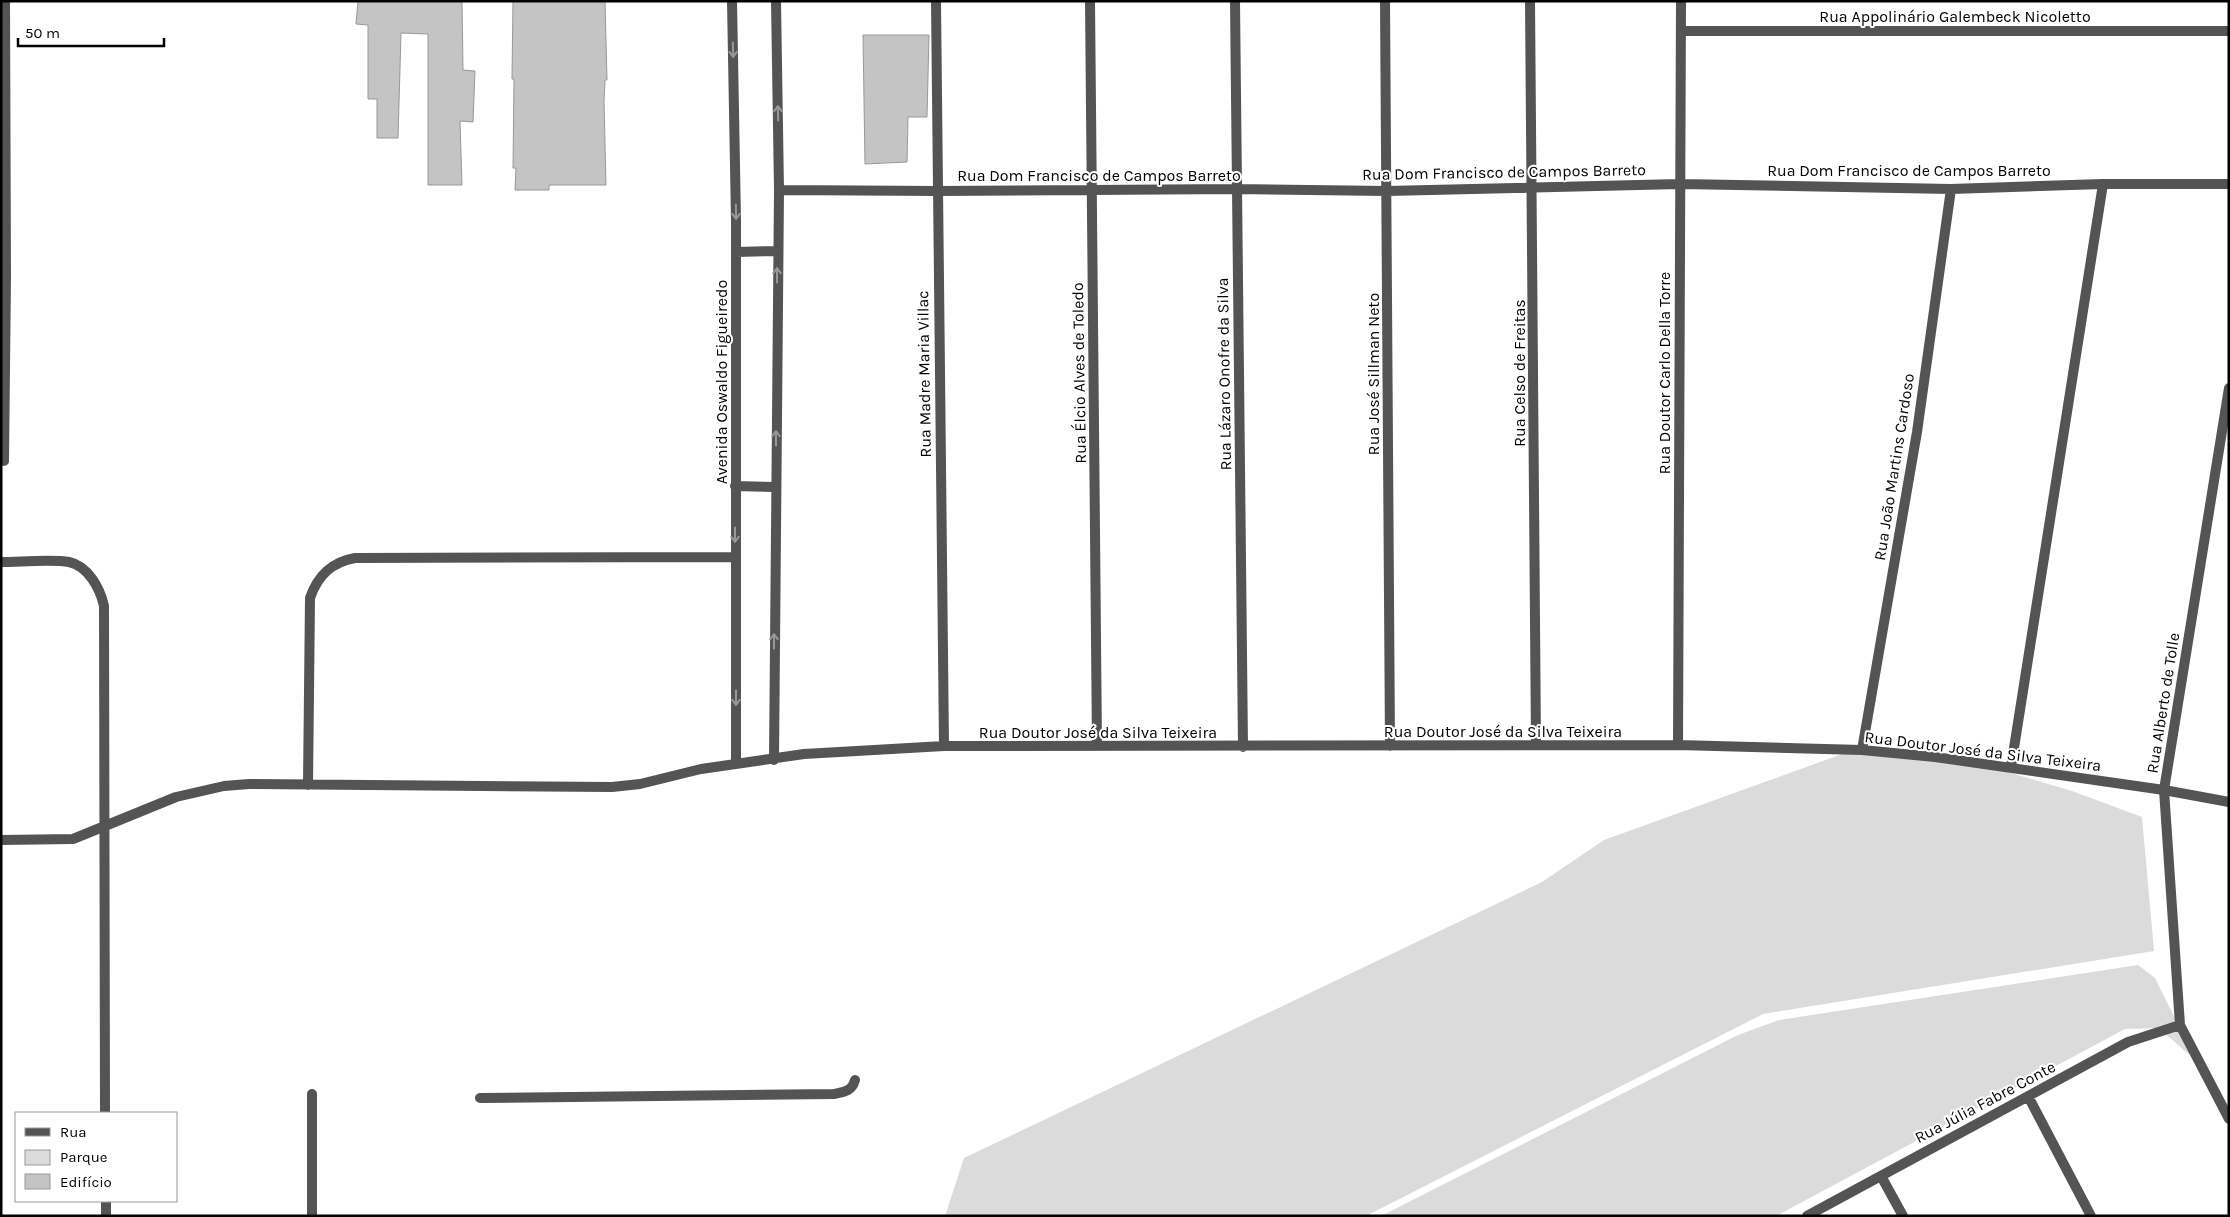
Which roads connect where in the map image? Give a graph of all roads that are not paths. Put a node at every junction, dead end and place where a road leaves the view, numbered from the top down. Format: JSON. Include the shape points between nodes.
{"nodes":[{"id":1,"x":5,"y":1,"type":"edge"},
{"id":2,"x":732,"y":1,"type":"edge"},
{"id":3,"x":776,"y":1,"type":"edge"},
{"id":4,"x":936,"y":1,"type":"edge"},
{"id":5,"x":1090,"y":1,"type":"edge"},
{"id":6,"x":1235,"y":1,"type":"edge"},
{"id":7,"x":1385,"y":1,"type":"edge"},
{"id":8,"x":1530,"y":1,"type":"edge"},
{"id":9,"x":1681,"y":1,"type":"edge"},
{"id":10,"x":1682,"y":31,"type":"junction"},
{"id":11,"x":2229,"y":31,"type":"edge"},
{"id":12,"x":1680,"y":184,"type":"junction"},
{"id":13,"x":2103,"y":184,"type":"junction"},
{"id":14,"x":2229,"y":184,"type":"edge"},
{"id":15,"x":1533,"y":187,"type":"junction"},
{"id":16,"x":1236,"y":189,"type":"junction"},
{"id":17,"x":1951,"y":189,"type":"junction"},
{"id":18,"x":779,"y":190,"type":"junction"},
{"id":19,"x":1092,"y":190,"type":"junction"},
{"id":20,"x":937,"y":191,"type":"junction"},
{"id":21,"x":1387,"y":191,"type":"junction"},
{"id":22,"x":777,"y":251,"type":"junction"},
{"id":23,"x":736,"y":252,"type":"junction"},
{"id":24,"x":2229,"y":388,"type":"edge"},
{"id":25,"x":4,"y":461,"type":"dead end"},
{"id":26,"x":735,"y":486,"type":"junction"},
{"id":27,"x":775,"y":487,"type":"junction"},
{"id":28,"x":736,"y":557,"type":"junction"},
{"id":29,"x":1,"y":562,"type":"edge"},
{"id":30,"x":1097,"y":745,"type":"junction"},
{"id":31,"x":1536,"y":745,"type":"junction"},
{"id":32,"x":1678,"y":745,"type":"junction"},
{"id":33,"x":944,"y":746,"type":"junction"},
{"id":34,"x":1390,"y":746,"type":"junction"},
{"id":35,"x":1243,"y":747,"type":"junction"},
{"id":36,"x":1862,"y":750,"type":"junction"},
{"id":37,"x":774,"y":760,"type":"junction"},
{"id":38,"x":736,"y":764,"type":"junction"},
{"id":39,"x":2012,"y":767,"type":"junction"},
{"id":40,"x":308,"y":785,"type":"junction"},
{"id":41,"x":2164,"y":790,"type":"junction"},
{"id":42,"x":2229,"y":802,"type":"edge"},
{"id":43,"x":104,"y":828,"type":"junction"},
{"id":44,"x":1,"y":840,"type":"edge"},
{"id":45,"x":2180,"y":1025,"type":"junction"},
{"id":46,"x":855,"y":1080,"type":"dead end"},
{"id":47,"x":312,"y":1094,"type":"dead end"},
{"id":48,"x":2028,"y":1096,"type":"junction"},
{"id":49,"x":480,"y":1098,"type":"dead end"},
{"id":50,"x":106,"y":1112,"type":"edge"},
{"id":51,"x":2229,"y":1120,"type":"edge"},
{"id":52,"x":1881,"y":1176,"type":"junction"},
{"id":53,"x":106,"y":1202,"type":"edge"},
{"id":54,"x":106,"y":1216,"type":"edge"},
{"id":55,"x":312,"y":1216,"type":"edge"},
{"id":56,"x":1807,"y":1216,"type":"edge"},
{"id":57,"x":1903,"y":1216,"type":"edge"},
{"id":58,"x":2091,"y":1216,"type":"edge"}],
"edges":[{"from":1,"to":25,"type":"street"},
{"from":2,"to":23,"type":"street","name":"Avenida Oswaldo Figueiredo","one_way":true},
{"from":18,"to":3,"type":"street","one_way":true},
{"from":4,"to":20,"type":"street","name":"Rua Madre Maria Villac"},
{"from":5,"to":19,"type":"street","name":"Rua Élcio Alves de Toledo"},
{"from":6,"to":16,"type":"street","name":"Rua Lázaro Onofre da Silva"},
{"from":7,"to":21,"type":"street","name":"Rua José Sillman Neto"},
{"from":8,"to":15,"type":"street","name":"Rua Celso de Freitas"},
{"from":9,"to":10,"type":"street","name":"Rua Doutor Carlo Della Torre"},
{"from":10,"to":11,"type":"street","name":"Rua Appolinário Galembeck Nicoletto"},
{"from":10,"to":12,"type":"street","name":"Rua Doutor Carlo Della Torre"},
{"from":12,"to":15,"type":"street","name":"Rua Dom Francisco de Campos Barreto"},
{"from":12,"to":17,"type":"street","name":"Rua Dom Francisco de Campos Barreto"},
{"from":12,"to":32,"type":"street","name":"Rua Doutor Carlo Della Torre"},
{"from":13,"to":14,"type":"street","name":"Rua Dom Francisco de Campos Barreto"},
{"from":13,"to":17,"type":"street","name":"Rua Dom Francisco de Campos Barreto"},
{"from":13,"to":39,"type":"street"},
{"from":15,"to":21,"type":"street","name":"Rua Dom Francisco de Campos Barreto"},
{"from":15,"to":31,"type":"street","name":"Rua Celso de Freitas"},
{"from":16,"to":19,"type":"street","name":"Rua Dom Francisco de Campos Barreto"},
{"from":16,"to":21,"type":"street","name":"Rua Dom Francisco de Campos Barreto"},
{"from":16,"to":35,"type":"street","name":"Rua Lázaro Onofre da Silva"},
{"from":17,"to":36,"type":"street","name":"Rua João Martins Cardoso","via":[[1916,432]]},
{"from":18,"to":20,"type":"street","name":"Rua Dom Francisco de Campos Barreto"},
{"from":18,"to":22,"type":"street"},
{"from":19,"to":20,"type":"street","name":"Rua Dom Francisco de Campos Barreto"},
{"from":19,"to":30,"type":"street","name":"Rua Élcio Alves de Toledo"},
{"from":20,"to":33,"type":"street","name":"Rua Madre Maria Villac"},
{"from":21,"to":34,"type":"street","name":"Rua José Sillman Neto"},
{"from":22,"to":23,"type":"street"},
{"from":27,"to":22,"type":"street","one_way":true},
{"from":23,"to":26,"type":"street","name":"Avenida Oswaldo Figueiredo"},
{"from":24,"to":41,"type":"street","name":"Rua Alberto de Tolle"},
{"from":26,"to":27,"type":"street"},
{"from":26,"to":28,"type":"street","name":"Avenida Oswaldo Figueiredo","one_way":true},
{"from":37,"to":27,"type":"street","one_way":true},
{"from":28,"to":38,"type":"street","name":"Avenida Oswaldo Figueiredo","one_way":true},
{"from":28,"to":40,"type":"street","via":[[355,558],[336,563],[321,576],[310,598]]},
{"from":29,"to":43,"type":"street","via":[[69,562],[88,574],[99,590],[104,606]]},
{"from":30,"to":33,"type":"street","name":"Rua Doutor José da Silva Teixeira"},
{"from":30,"to":35,"type":"street","name":"Rua Doutor José da Silva Teixeira"},
{"from":31,"to":32,"type":"street","name":"Rua Doutor José da Silva Teixeira"},
{"from":31,"to":34,"type":"street","name":"Rua Doutor José da Silva Teixeira"},
{"from":32,"to":36,"type":"street","name":"Rua Doutor José da Silva Teixeira"},
{"from":33,"to":37,"type":"street","name":"Rua Doutor José da Silva Teixeira","via":[[804,754]]},
{"from":34,"to":35,"type":"street","name":"Rua Doutor José da Silva Teixeira"},
{"from":36,"to":39,"type":"street","name":"Rua Doutor José da Silva Teixeira"},
{"from":37,"to":38,"type":"street","name":"Rua Doutor José da Silva Teixeira"},
{"from":38,"to":40,"type":"street","name":"Rua Doutor José da Silva Teixeira","via":[[612,787]]},
{"from":39,"to":41,"type":"street","name":"Rua Doutor José da Silva Teixeira"},
{"from":40,"to":43,"type":"street","name":"Rua Doutor José da Silva Teixeira","via":[[248,784],[200,791],[152,806]]},
{"from":41,"to":42,"type":"street","name":"Rua Doutor José da Silva Teixeira"},
{"from":41,"to":45,"type":"street","name":"Rua Alberto de Tolle"},
{"from":43,"to":44,"type":"street","name":"Rua Doutor José da Silva Teixeira","via":[[73,839]]},
{"from":43,"to":50,"type":"street"},
{"from":45,"to":48,"type":"street","name":"Rua Júlia Fabre Conte","via":[[2128,1042]]},
{"from":45,"to":51,"type":"street"},
{"from":46,"to":49,"type":"street","via":[[848,1091],[834,1094]]},
{"from":47,"to":55,"type":"street"},
{"from":48,"to":52,"type":"street","name":"Rua Júlia Fabre Conte"},
{"from":48,"to":58,"type":"street"},
{"from":52,"to":56,"type":"street","name":"Rua Júlia Fabre Conte"},
{"from":52,"to":57,"type":"street"},
{"from":53,"to":54,"type":"street"}]}
